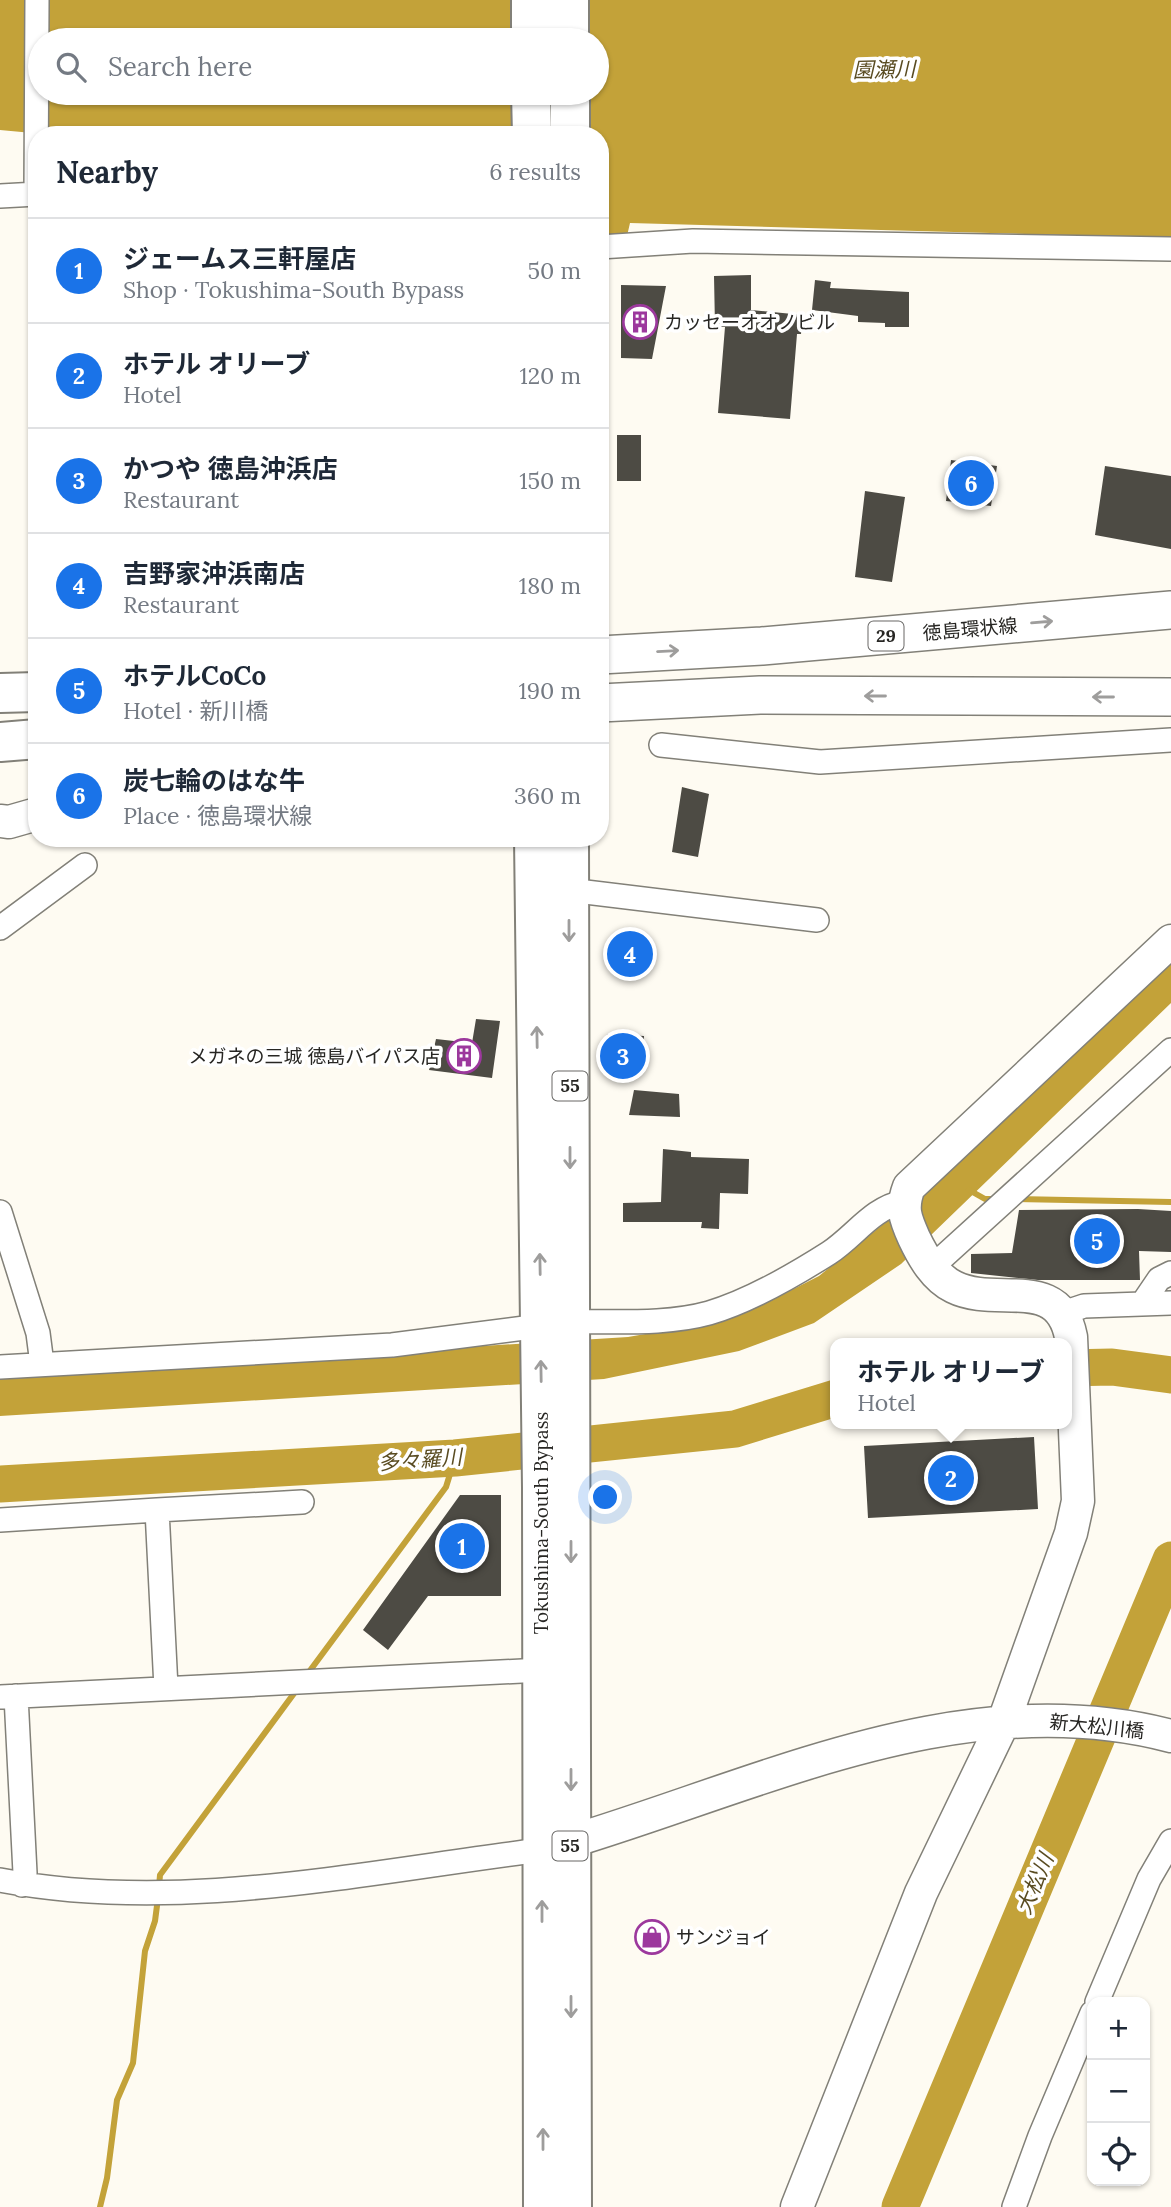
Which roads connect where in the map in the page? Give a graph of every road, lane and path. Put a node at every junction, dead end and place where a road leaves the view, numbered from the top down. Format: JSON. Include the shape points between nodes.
{"nodes":[{"id":1,"x":37,"y":0,"type":"edge"},
{"id":2,"x":531,"y":0,"type":"edge"},
{"id":3,"x":569,"y":0,"type":"edge"},
{"id":4,"x":37,"y":28,"type":"edge"},
{"id":5,"x":531,"y":28,"type":"edge"},
{"id":6,"x":569,"y":28,"type":"edge"},
{"id":7,"x":36,"y":105,"type":"edge"},
{"id":8,"x":531,"y":105,"type":"edge"},
{"id":9,"x":570,"y":105,"type":"edge"},
{"id":10,"x":36,"y":126,"type":"edge"},
{"id":11,"x":531,"y":126,"type":"edge"},
{"id":12,"x":570,"y":126,"type":"edge"},
{"id":13,"x":28,"y":194,"type":"edge"},
{"id":14,"x":0,"y":196,"type":"edge"},
{"id":15,"x":609,"y":246,"type":"edge"},
{"id":16,"x":1171,"y":248,"type":"edge"},
{"id":17,"x":1171,"y":610,"type":"edge"},
{"id":18,"x":609,"y":654,"type":"edge"},
{"id":19,"x":28,"y":692,"type":"edge"},
{"id":20,"x":0,"y":693,"type":"edge"},
{"id":21,"x":1171,"y":697,"type":"edge"},
{"id":22,"x":609,"y":703,"type":"edge"},
{"id":23,"x":28,"y":739,"type":"edge"},
{"id":24,"x":1171,"y":740,"type":"edge"},
{"id":25,"x":0,"y":741,"type":"edge"},
{"id":26,"x":661,"y":745,"type":"dead end"},
{"id":27,"x":28,"y":817,"type":"edge"},
{"id":28,"x":0,"y":821,"type":"edge"},
{"id":29,"x":534,"y":847,"type":"edge"},
{"id":30,"x":569,"y":847,"type":"edge"},
{"id":31,"x":85,"y":865,"type":"dead end"},
{"id":32,"x":569,"y":890,"type":"junction"},
{"id":33,"x":817,"y":920,"type":"dead end"},
{"id":34,"x":0,"y":928,"type":"edge"},
{"id":35,"x":1171,"y":942,"type":"edge"},
{"id":36,"x":1171,"y":1050,"type":"edge"},
{"id":37,"x":903,"y":1208,"type":"junction"},
{"id":38,"x":0,"y":1212,"type":"edge"},
{"id":39,"x":927,"y":1262,"type":"junction"},
{"id":40,"x":1171,"y":1273,"type":"edge"},
{"id":41,"x":1171,"y":1303,"type":"edge"},
{"id":42,"x":1142,"y":1304,"type":"junction"},
{"id":43,"x":1067,"y":1325,"type":"junction"},
{"id":44,"x":555,"y":1329,"type":"junction"},
{"id":45,"x":1068,"y":1338,"type":"edge"},
{"id":46,"x":42,"y":1364,"type":"junction"},
{"id":47,"x":0,"y":1367,"type":"edge"},
{"id":48,"x":1072,"y":1370,"type":"edge"},
{"id":49,"x":556,"y":1486,"type":"junction"},
{"id":50,"x":302,"y":1502,"type":"dead end"},
{"id":51,"x":157,"y":1510,"type":"junction"},
{"id":52,"x":0,"y":1520,"type":"edge"},
{"id":53,"x":541,"y":1670,"type":"junction"},
{"id":54,"x":166,"y":1688,"type":"junction"},
{"id":55,"x":8,"y":1696,"type":"edge"},
{"id":56,"x":1013,"y":1720,"type":"junction"},
{"id":57,"x":1171,"y":1736,"type":"edge"},
{"id":58,"x":1171,"y":1841,"type":"edge"},
{"id":59,"x":556,"y":1846,"type":"junction"},
{"id":60,"x":11,"y":1882,"type":"edge"},
{"id":61,"x":1099,"y":1997,"type":"edge"},
{"id":62,"x":1087,"y":2024,"type":"edge"},
{"id":63,"x":543,"y":2207,"type":"edge"},
{"id":64,"x":572,"y":2207,"type":"edge"},
{"id":65,"x":797,"y":2207,"type":"edge"},
{"id":66,"x":1014,"y":2207,"type":"edge"}],
"edges":[{"from":1,"to":4,"type":"street"},
{"from":2,"to":5,"type":"highway"},
{"from":3,"to":6,"type":"highway"},
{"from":7,"to":10,"type":"street"},
{"from":8,"to":11,"type":"highway"},
{"from":9,"to":12,"type":"highway"},
{"from":13,"to":14,"type":"street"},
{"from":15,"to":16,"type":"street","via":[[693,241]]},
{"from":18,"to":17,"type":"main road","name":"徳島環状線","number":"29","one_way":true,"via":[[762,646]]},
{"from":19,"to":20,"type":"highway"},
{"from":21,"to":22,"type":"main road","one_way":true,"via":[[760,695]]},
{"from":23,"to":25,"type":"highway"},
{"from":24,"to":26,"type":"street","via":[[820,762]]},
{"from":27,"to":28,"type":"street"},
{"from":44,"to":29,"type":"highway","name":"Tokushima-South Bypass","number":"55","one_way":true},
{"from":30,"to":32,"type":"highway","name":"Tokushima-South Bypass","number":"55"},
{"from":31,"to":34,"type":"street"},
{"from":32,"to":33,"type":"street"},
{"from":32,"to":44,"type":"highway","name":"Tokushima-South Bypass","number":"55","one_way":true},
{"from":35,"to":37,"type":"street","via":[[909,1187]]},
{"from":36,"to":39,"type":"street"},
{"from":37,"to":39,"type":"street"},
{"from":37,"to":44,"type":"street","via":[[878,1211],[830,1252],[709,1313]]},
{"from":38,"to":46,"type":"street","via":[[38,1333]]},
{"from":39,"to":43,"type":"street","via":[[956,1289],[985,1296],[1034,1296],[1053,1303]]},
{"from":40,"to":42,"type":"street","via":[[1159,1279]]},
{"from":41,"to":42,"type":"street"},
{"from":42,"to":43,"type":"street","via":[[1084,1306]]},
{"from":43,"to":45,"type":"street"},
{"from":44,"to":46,"type":"street","via":[[392,1345]]},
{"from":44,"to":49,"type":"highway","name":"Tokushima-South Bypass","number":"55"},
{"from":46,"to":47,"type":"street"},
{"from":48,"to":56,"type":"street","via":[[1078,1501]]},
{"from":49,"to":53,"type":"highway","name":"Tokushima-South Bypass","number":"55"},
{"from":49,"to":59,"type":"highway","name":"Tokushima-South Bypass","number":"55","one_way":true},
{"from":50,"to":51,"type":"street"},
{"from":51,"to":52,"type":"street"},
{"from":51,"to":54,"type":"street"},
{"from":53,"to":54,"type":"street"},
{"from":53,"to":59,"type":"highway","name":"Tokushima-South Bypass","number":"55"},
{"from":54,"to":55,"type":"street"},
{"from":55,"to":60,"type":"street","via":[[25,1873]]},
{"from":56,"to":57,"type":"street","name":"新大松川橋","via":[[1084,1721]]},
{"from":56,"to":59,"type":"street","name":"新大松川橋","via":[[838,1753]]},
{"from":56,"to":65,"type":"street","via":[[921,1893]]},
{"from":58,"to":61,"type":"street","via":[[1149,1879]]},
{"from":59,"to":60,"type":"street","via":[[239,1888],[53,1891]]},
{"from":63,"to":59,"type":"highway","name":"Tokushima-South Bypass","number":"55","one_way":true},
{"from":59,"to":64,"type":"highway","name":"Tokushima-South Bypass","number":"55","one_way":true},
{"from":62,"to":66,"type":"street"}]}
